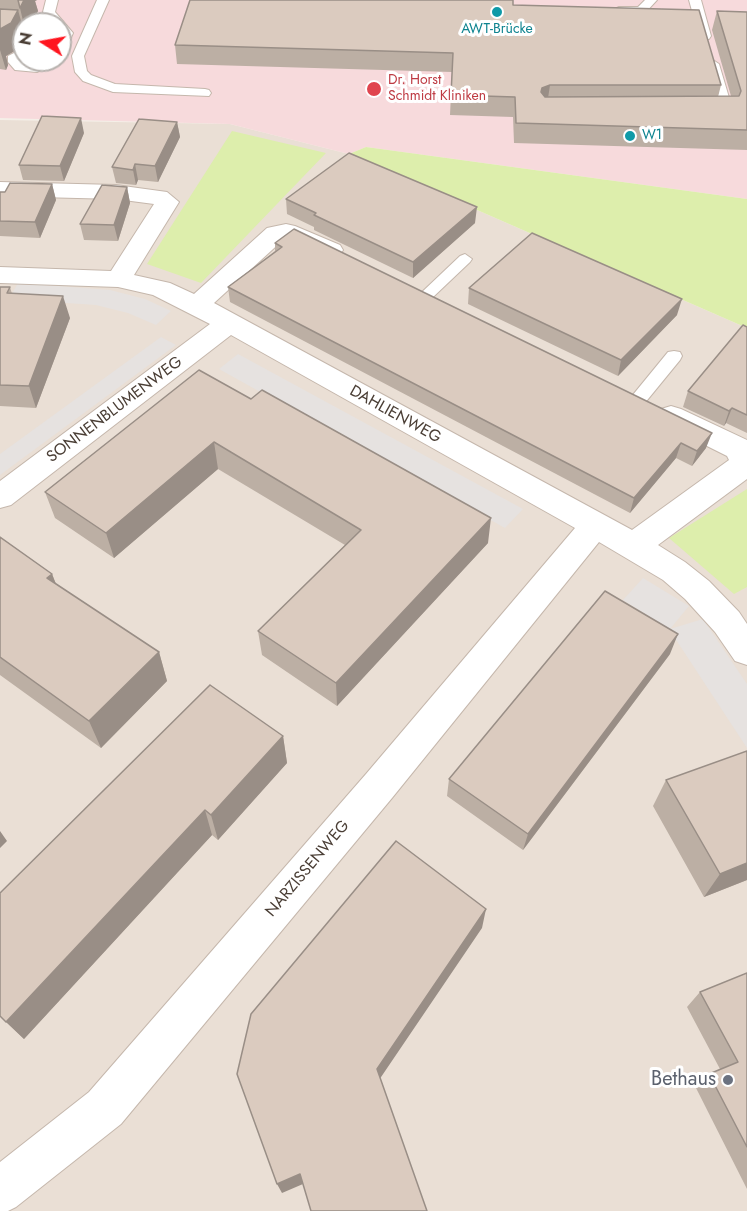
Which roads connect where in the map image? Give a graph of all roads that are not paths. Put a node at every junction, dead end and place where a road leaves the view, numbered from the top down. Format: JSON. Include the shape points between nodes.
{"nodes":[{"id":1,"x":103,"y":0,"type":"edge"},
{"id":2,"x":651,"y":0,"type":"edge"},
{"id":3,"x":695,"y":0,"type":"edge"},
{"id":4,"x":607,"y":10,"type":"edge"},
{"id":5,"x":205,"y":93,"type":"dead end"},
{"id":6,"x":703,"y":111,"type":"edge"},
{"id":7,"x":0,"y":189,"type":"edge"},
{"id":8,"x":465,"y":260,"type":"dead end"},
{"id":9,"x":356,"y":262,"type":"edge"},
{"id":10,"x":0,"y":275,"type":"edge"},
{"id":11,"x":118,"y":279,"type":"junction"},
{"id":12,"x":427,"y":296,"type":"edge"},
{"id":13,"x":197,"y":305,"type":"junction"},
{"id":14,"x":229,"y":323,"type":"junction"},
{"id":15,"x":674,"y":356,"type":"dead end"},
{"id":16,"x":628,"y":394,"type":"joint"},
{"id":17,"x":0,"y":497,"type":"edge"},
{"id":18,"x":595,"y":525,"type":"junction"},
{"id":19,"x":634,"y":546,"type":"junction"},
{"id":20,"x":737,"y":617,"type":"edge"},
{"id":21,"x":747,"y":651,"type":"edge"},
{"id":22,"x":0,"y":1191,"type":"edge"}],
"edges":[{"from":1,"to":5,"type":"lane","via":[[78,56],[81,72],[87,78],[113,88]]},
{"from":2,"to":4,"type":"lane","via":[[641,11]]},
{"from":3,"to":6,"type":"lane","via":[[727,111]]},
{"from":7,"to":11,"type":"street","via":[[116,192],[149,195],[167,202]]},
{"from":8,"to":12,"type":"lane"},
{"from":9,"to":13,"type":"street","via":[[295,233],[276,233]]},
{"from":10,"to":11,"type":"street","name":"DAHLIENWEG"},
{"from":11,"to":13,"type":"street","name":"DAHLIENWEG","via":[[161,289]]},
{"from":13,"to":14,"type":"street","name":"DAHLIENWEG"},
{"from":14,"to":17,"type":"street","name":"SONNENBLUMENWEG"},
{"from":14,"to":18,"type":"street","name":"DAHLIENWEG"},
{"from":15,"to":16,"type":"lane"},
{"from":16,"to":19,"type":"street","via":[[739,448],[744,460],[740,469]]},
{"from":18,"to":19,"type":"street","name":"DAHLIENWEG"},
{"from":18,"to":22,"type":"street","name":"NARZISSENWEG","via":[[105,1108]]},
{"from":19,"to":20,"type":"street","name":"DAHLIENWEG"},
{"from":20,"to":21,"type":"street","name":"DAHLIENWEG"}]}
